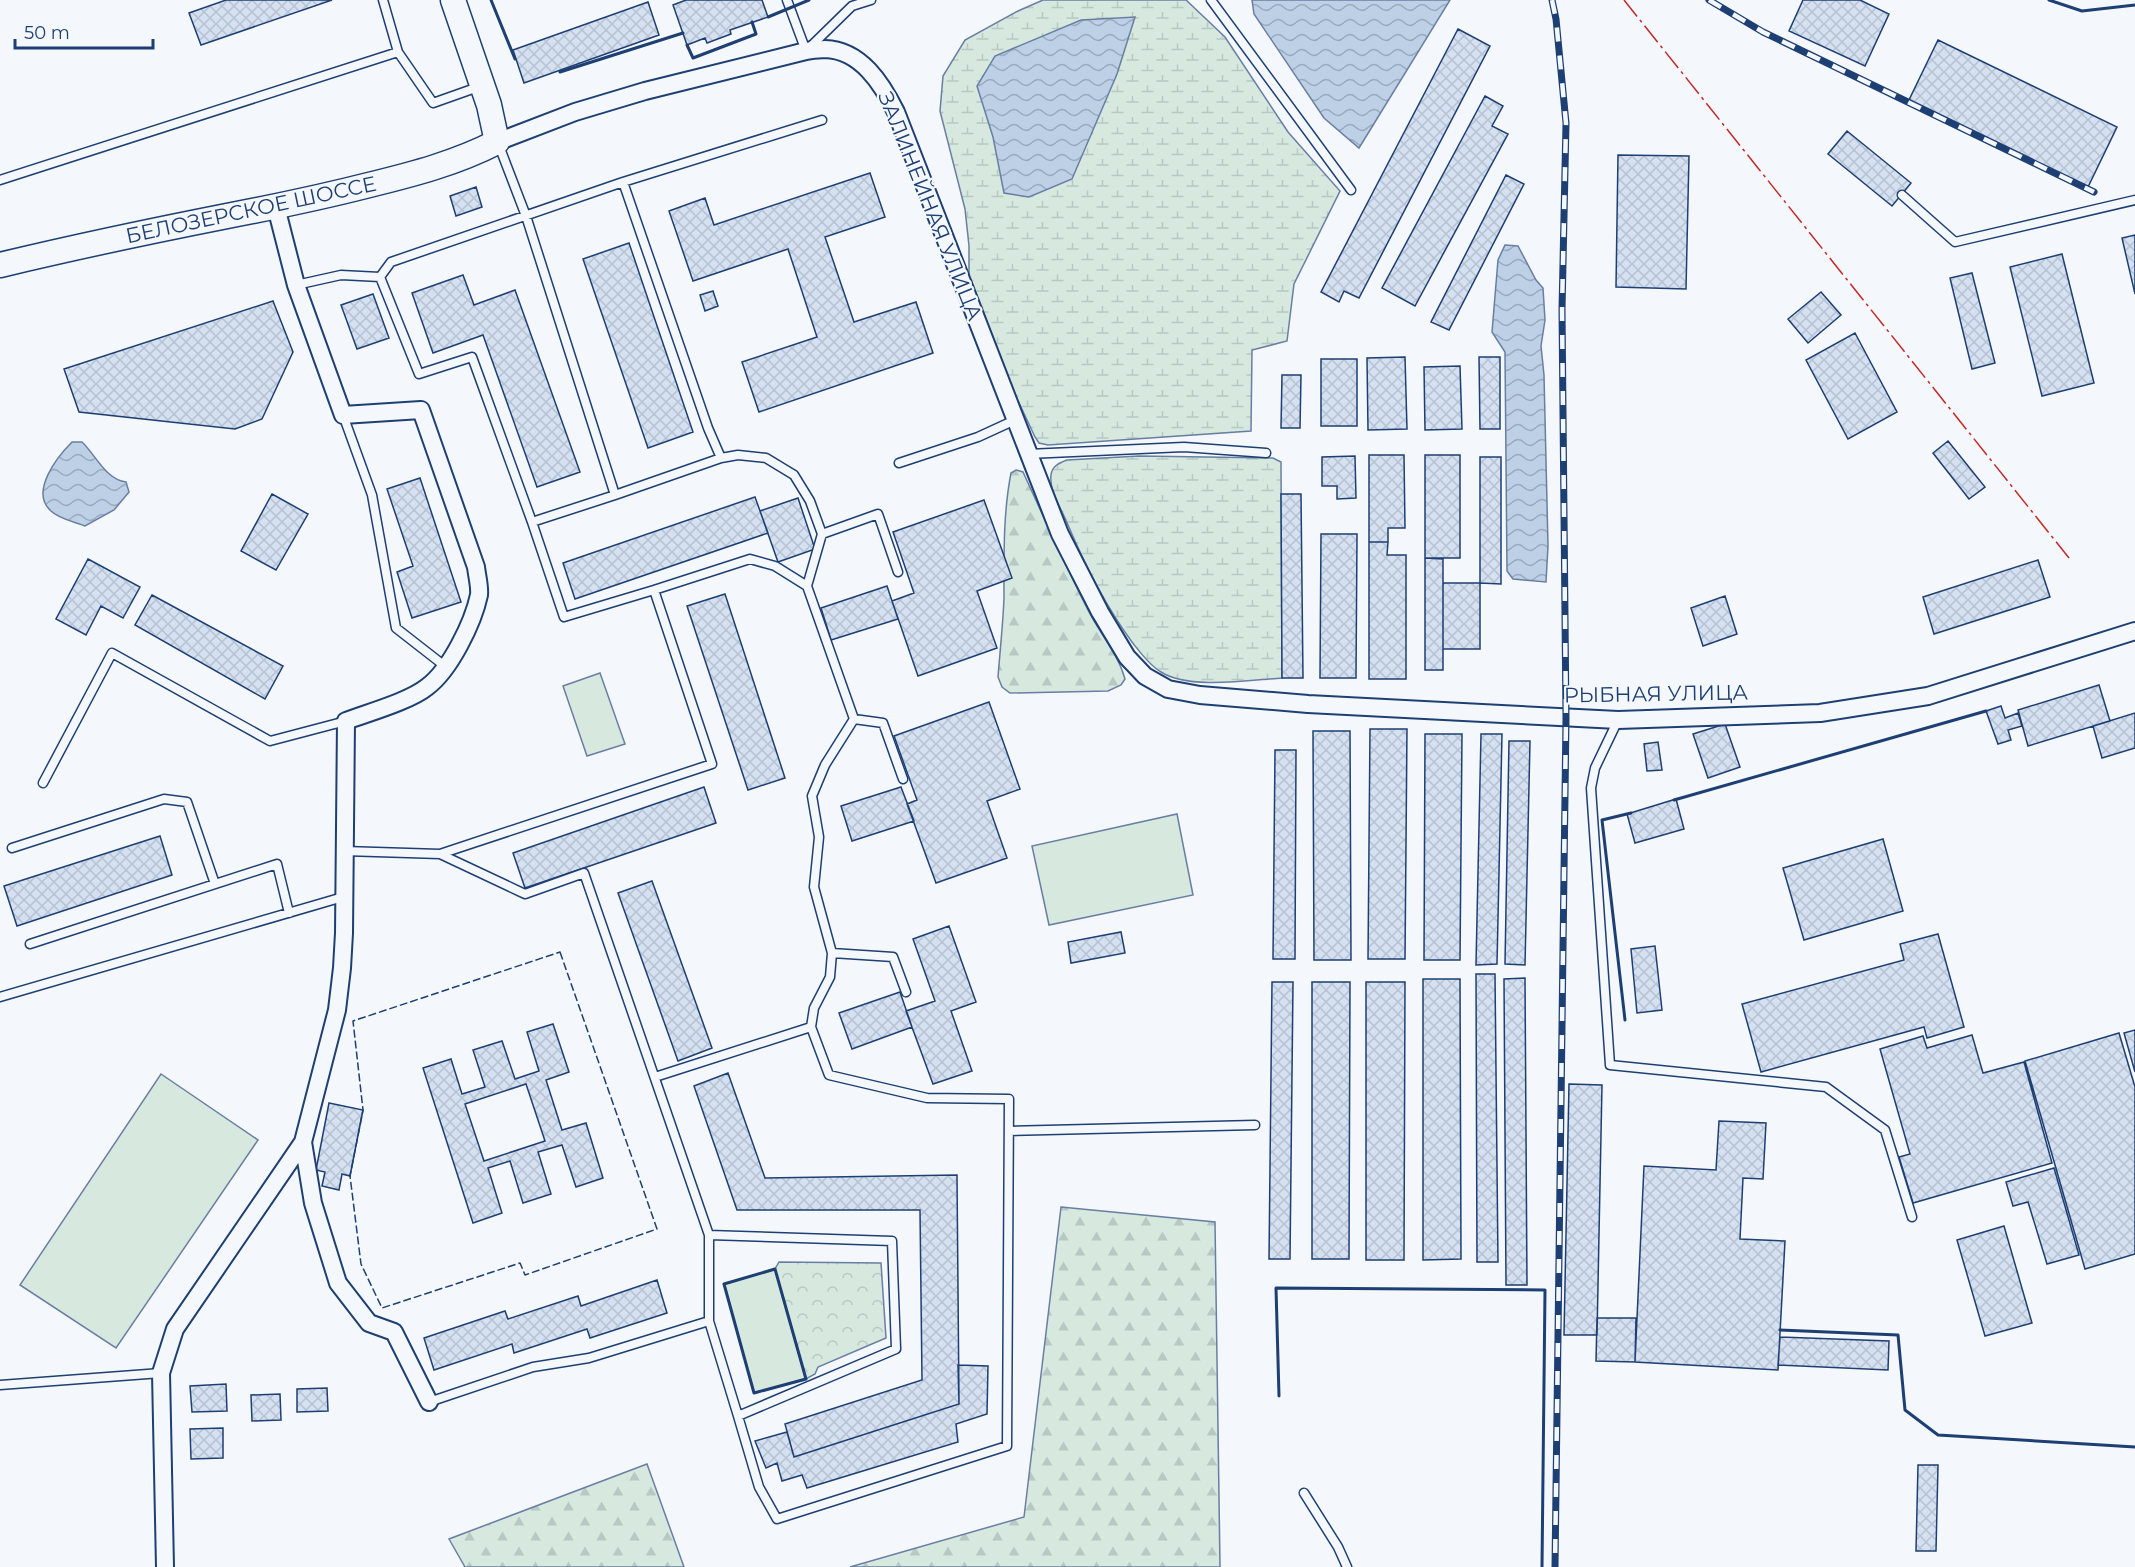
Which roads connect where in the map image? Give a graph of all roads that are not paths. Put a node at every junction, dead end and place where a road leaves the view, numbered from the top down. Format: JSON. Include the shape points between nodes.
{"nodes":[{"id":1,"x":384,"y":0,"type":"edge"},
{"id":2,"x":453,"y":0,"type":"edge"},
{"id":3,"x":787,"y":0,"type":"edge"},
{"id":4,"x":871,"y":0,"type":"edge"},
{"id":5,"x":1211,"y":0,"type":"edge"},
{"id":6,"x":807,"y":51,"type":"junction"},
{"id":7,"x":398,"y":52,"type":"junction"},
{"id":8,"x":483,"y":85,"type":"junction"},
{"id":9,"x":822,"y":120,"type":"dead end"},
{"id":10,"x":497,"y":142,"type":"junction"},
{"id":11,"x":0,"y":180,"type":"edge"},
{"id":12,"x":623,"y":182,"type":"junction"},
{"id":13,"x":1351,"y":190,"type":"dead end"},
{"id":14,"x":1902,"y":195,"type":"dead end"},
{"id":15,"x":2135,"y":200,"type":"edge"},
{"id":16,"x":276,"y":207,"type":"junction"},
{"id":17,"x":526,"y":216,"type":"junction"},
{"id":18,"x":0,"y":265,"type":"edge"},
{"id":19,"x":380,"y":277,"type":"junction"},
{"id":20,"x":296,"y":285,"type":"junction"},
{"id":21,"x":343,"y":415,"type":"junction"},
{"id":22,"x":1015,"y":420,"type":"junction"},
{"id":23,"x":1266,"y":453,"type":"dead end"},
{"id":24,"x":1028,"y":454,"type":"junction"},
{"id":25,"x":721,"y":458,"type":"junction"},
{"id":26,"x":899,"y":463,"type":"dead end"},
{"id":27,"x":615,"y":495,"type":"junction"},
{"id":28,"x":532,"y":522,"type":"junction"},
{"id":29,"x":822,"y":534,"type":"junction"},
{"id":30,"x":898,"y":572,"type":"dead end"},
{"id":31,"x":807,"y":586,"type":"junction"},
{"id":32,"x":654,"y":590,"type":"junction"},
{"id":33,"x":2135,"y":631,"type":"edge"},
{"id":34,"x":446,"y":667,"type":"junction"},
{"id":35,"x":1168,"y":689,"type":"joint"},
{"id":36,"x":854,"y":719,"type":"junction"},
{"id":37,"x":1618,"y":720,"type":"junction"},
{"id":38,"x":345,"y":721,"type":"junction"},
{"id":39,"x":903,"y":779,"type":"dead end"},
{"id":40,"x":43,"y":783,"type":"dead end"},
{"id":41,"x":12,"y":848,"type":"dead end"},
{"id":42,"x":344,"y":851,"type":"junction"},
{"id":43,"x":440,"y":854,"type":"junction"},
{"id":44,"x":215,"y":884,"type":"junction"},
{"id":45,"x":343,"y":897,"type":"junction"},
{"id":46,"x":289,"y":912,"type":"junction"},
{"id":47,"x":30,"y":945,"type":"dead end"},
{"id":48,"x":832,"y":953,"type":"junction"},
{"id":49,"x":906,"y":992,"type":"dead end"},
{"id":50,"x":0,"y":997,"type":"edge"},
{"id":51,"x":811,"y":1027,"type":"junction"},
{"id":52,"x":654,"y":1077,"type":"junction"},
{"id":53,"x":1255,"y":1125,"type":"dead end"},
{"id":54,"x":1009,"y":1131,"type":"junction"},
{"id":55,"x":303,"y":1142,"type":"junction"},
{"id":56,"x":1912,"y":1217,"type":"dead end"},
{"id":57,"x":709,"y":1235,"type":"junction"},
{"id":58,"x":709,"y":1321,"type":"junction"},
{"id":59,"x":161,"y":1373,"type":"junction"},
{"id":60,"x":0,"y":1385,"type":"edge"},
{"id":61,"x":429,"y":1402,"type":"joint"},
{"id":62,"x":738,"y":1416,"type":"junction"},
{"id":63,"x":1304,"y":1492,"type":"dead end"},
{"id":64,"x":165,"y":1567,"type":"edge"},
{"id":65,"x":1347,"y":1567,"type":"edge"}],
"edges":[{"from":1,"to":7,"type":"lane"},
{"from":2,"to":8,"type":"main road"},
{"from":3,"to":6,"type":"lane"},
{"from":4,"to":6,"type":"lane","via":[[852,6]]},
{"from":5,"to":13,"type":"lane"},
{"from":6,"to":10,"type":"street","name":"ЗАЛИНЕЙНАЯ УЛИЦА","via":[[645,91]]},
{"from":6,"to":22,"type":"street","name":"ЗАЛИНЕЙНАЯ УЛИЦА","via":[[825,49],[853,58],[877,80],[896,112]]},
{"from":7,"to":8,"type":"lane","via":[[433,103]]},
{"from":7,"to":11,"type":"lane"},
{"from":8,"to":10,"type":"main road"},
{"from":9,"to":12,"type":"lane"},
{"from":10,"to":16,"type":"main road","name":"БЕЛОЗЕРСКОЕ ШОССЕ","via":[[443,166]]},
{"from":10,"to":17,"type":"lane"},
{"from":12,"to":17,"type":"lane"},
{"from":12,"to":25,"type":"lane"},
{"from":14,"to":15,"type":"lane","via":[[1955,242]]},
{"from":16,"to":18,"type":"main road","name":"БЕЛОЗЕРСКОЕ ШОССЕ"},
{"from":16,"to":20,"type":"street"},
{"from":17,"to":19,"type":"lane","via":[[391,262]]},
{"from":17,"to":27,"type":"lane"},
{"from":19,"to":20,"type":"lane","via":[[340,275]]},
{"from":19,"to":28,"type":"lane","via":[[419,374],[472,357]]},
{"from":20,"to":21,"type":"street"},
{"from":21,"to":34,"type":"lane","via":[[372,495],[396,628]]},
{"from":21,"to":34,"type":"street","via":[[421,410],[476,567],[479,593],[469,625]]},
{"from":22,"to":24,"type":"street","name":"ЗАЛИНЕЙНАЯ УЛИЦА"},
{"from":22,"to":26,"type":"lane","via":[[978,437]]},
{"from":23,"to":24,"type":"lane","via":[[1184,447]]},
{"from":24,"to":35,"type":"street","name":"ЗАЛИНЕЙНАЯ УЛИЦА","via":[[1060,534],[1114,636],[1136,668]]},
{"from":25,"to":27,"type":"lane"},
{"from":25,"to":29,"type":"lane","via":[[766,458],[794,476],[810,501]]},
{"from":27,"to":28,"type":"lane"},
{"from":28,"to":32,"type":"lane","via":[[564,617]]},
{"from":29,"to":30,"type":"lane","via":[[878,514]]},
{"from":29,"to":31,"type":"lane"},
{"from":31,"to":32,"type":"lane","via":[[775,566],[750,560]]},
{"from":31,"to":36,"type":"lane"},
{"from":32,"to":43,"type":"lane","via":[[712,764]]},
{"from":33,"to":37,"type":"street","name":"РЫБНАЯ УЛИЦА","via":[[1957,688],[1872,706],[1820,713]]},
{"from":34,"to":38,"type":"street","via":[[427,688]]},
{"from":35,"to":37,"type":"street","name":"РЫБНАЯ УЛИЦА","via":[[1308,704]]},
{"from":36,"to":39,"type":"lane","via":[[883,723]]},
{"from":36,"to":48,"type":"lane","via":[[825,765],[812,796],[819,837],[814,887]]},
{"from":37,"to":56,"type":"lane","via":[[1595,768],[1591,788],[1610,1065],[1826,1087],[1884,1130]]},
{"from":38,"to":40,"type":"lane","via":[[270,741],[111,653]]},
{"from":38,"to":42,"type":"street"},
{"from":41,"to":44,"type":"lane","via":[[164,799],[187,802]]},
{"from":42,"to":43,"type":"lane"},
{"from":42,"to":45,"type":"street"},
{"from":43,"to":52,"type":"lane","via":[[525,894],[584,873]]},
{"from":44,"to":46,"type":"lane","via":[[277,864]]},
{"from":44,"to":47,"type":"lane"},
{"from":45,"to":46,"type":"lane"},
{"from":45,"to":55,"type":"street","via":[[337,1010]]},
{"from":46,"to":50,"type":"lane"},
{"from":48,"to":49,"type":"lane","via":[[893,957]]},
{"from":48,"to":51,"type":"lane","via":[[830,977],[814,1008]]},
{"from":51,"to":52,"type":"lane"},
{"from":51,"to":54,"type":"lane","via":[[829,1075],[927,1098],[1009,1099]]},
{"from":52,"to":57,"type":"lane"},
{"from":53,"to":54,"type":"lane"},
{"from":54,"to":62,"type":"lane","via":[[1007,1446],[777,1519],[759,1487]]},
{"from":55,"to":59,"type":"street","via":[[175,1329]]},
{"from":55,"to":61,"type":"street","via":[[313,1203],[338,1282],[369,1323],[394,1332]]},
{"from":57,"to":58,"type":"lane"},
{"from":57,"to":62,"type":"lane","via":[[892,1241],[896,1349]]},
{"from":58,"to":61,"type":"lane","via":[[589,1358],[533,1367]]},
{"from":58,"to":62,"type":"lane"},
{"from":59,"to":60,"type":"lane"},
{"from":59,"to":64,"type":"street"},
{"from":63,"to":65,"type":"lane"}]}
